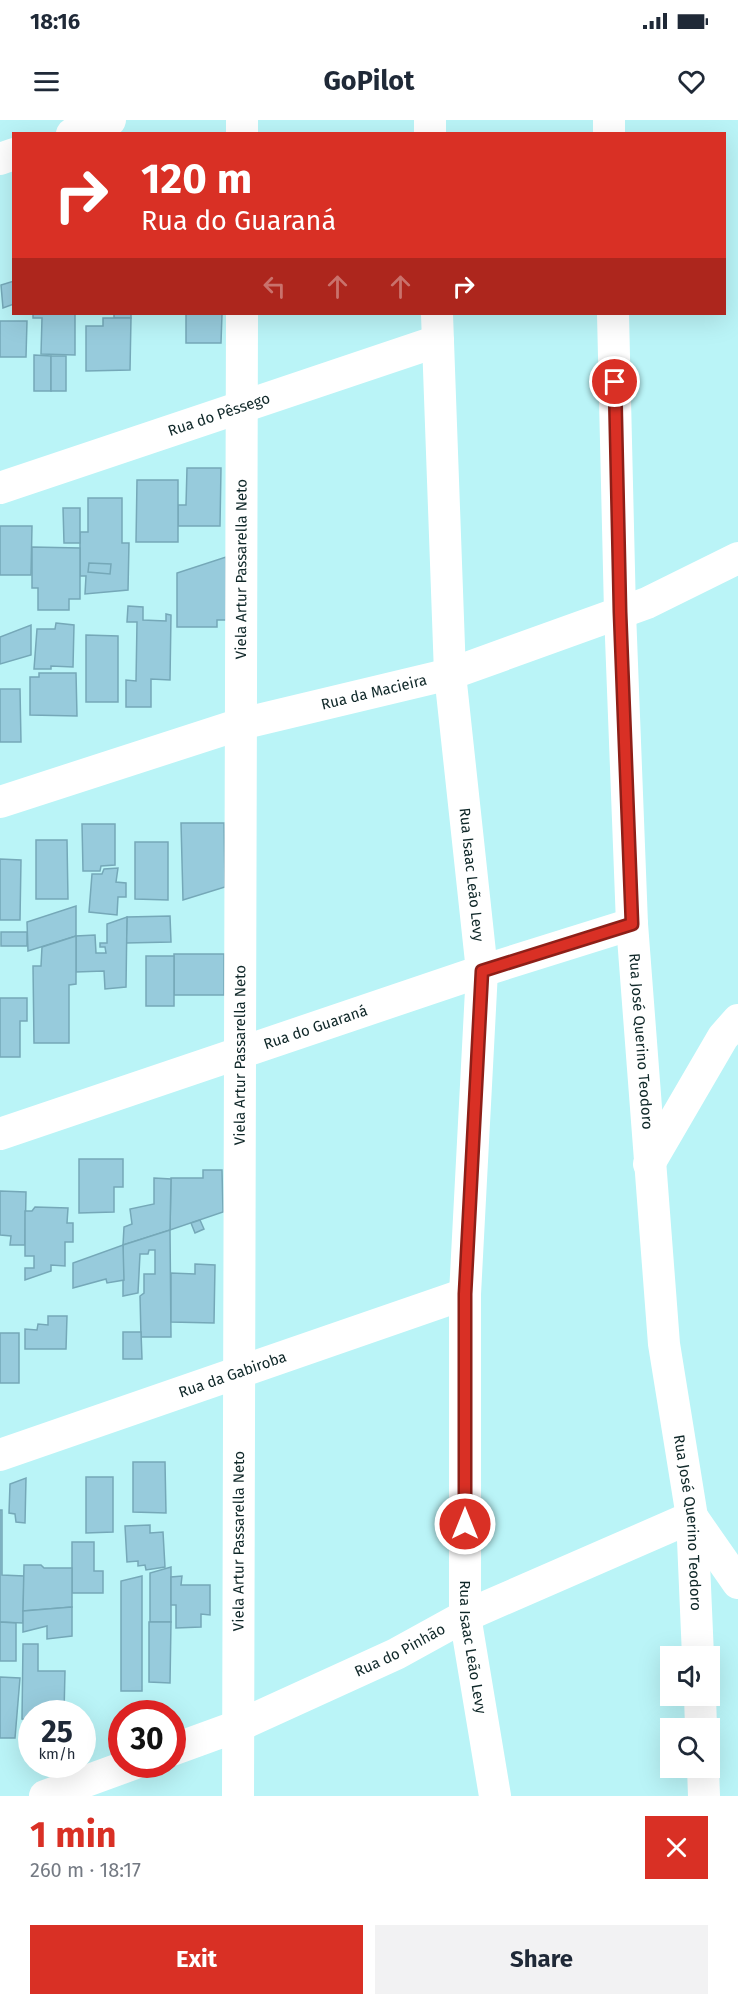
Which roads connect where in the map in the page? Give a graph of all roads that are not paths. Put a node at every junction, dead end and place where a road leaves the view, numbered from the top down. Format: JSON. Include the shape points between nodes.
{"nodes":[{"id":1,"x":110,"y":120,"type":"edge"},
{"id":2,"x":77,"y":132,"type":"edge"},
{"id":3,"x":242,"y":315,"type":"edge"},
{"id":4,"x":613,"y":315,"type":"edge"},
{"id":5,"x":437,"y":327,"type":"edge"},
{"id":6,"x":242,"y":406,"type":"junction"},
{"id":7,"x":0,"y":488,"type":"edge"},
{"id":8,"x":738,"y":558,"type":"edge"},
{"id":9,"x":620,"y":612,"type":"junction"},
{"id":10,"x":450,"y":674,"type":"junction"},
{"id":11,"x":241,"y":724,"type":"junction"},
{"id":12,"x":0,"y":802,"type":"edge"},
{"id":13,"x":632,"y":924,"type":"junction"},
{"id":14,"x":482,"y":971,"type":"junction"},
{"id":15,"x":738,"y":1020,"type":"edge"},
{"id":16,"x":240,"y":1053,"type":"junction"},
{"id":17,"x":0,"y":1134,"type":"edge"},
{"id":18,"x":649,"y":1164,"type":"junction"},
{"id":19,"x":465,"y":1294,"type":"junction"},
{"id":20,"x":239,"y":1373,"type":"junction"},
{"id":21,"x":0,"y":1455,"type":"edge"},
{"id":22,"x":692,"y":1517,"type":"junction"},
{"id":23,"x":738,"y":1583,"type":"edge"},
{"id":24,"x":465,"y":1616,"type":"junction"},
{"id":25,"x":698,"y":1646,"type":"edge"},
{"id":26,"x":238,"y":1726,"type":"junction"},
{"id":27,"x":186,"y":1745,"type":"edge"},
{"id":28,"x":108,"y":1773,"type":"edge"},
{"id":29,"x":703,"y":1778,"type":"edge"},
{"id":30,"x":45,"y":1796,"type":"edge"},
{"id":31,"x":238,"y":1796,"type":"edge"},
{"id":32,"x":495,"y":1796,"type":"edge"},
{"id":33,"x":704,"y":1796,"type":"edge"}],
"edges":[{"from":1,"to":2,"type":"street"},
{"from":3,"to":6,"type":"street","name":"Viela Artur Passarella Neto"},
{"from":4,"to":9,"type":"street","name":"Rua José Querino Teodoro"},
{"from":5,"to":6,"type":"street","name":"Rua do Pêssego"},
{"from":5,"to":10,"type":"street","name":"Rua Isaac Leão Levy"},
{"from":6,"to":7,"type":"street","name":"Rua do Pêssego"},
{"from":6,"to":11,"type":"street","name":"Viela Artur Passarella Neto"},
{"from":8,"to":9,"type":"street","name":"Rua da Macieira","via":[[647,603]]},
{"from":9,"to":10,"type":"street","name":"Rua da Macieira"},
{"from":9,"to":13,"type":"street","name":"Rua José Querino Teodoro"},
{"from":10,"to":11,"type":"street","name":"Rua da Macieira"},
{"from":10,"to":14,"type":"street","name":"Rua Isaac Leão Levy"},
{"from":11,"to":12,"type":"street","name":"Rua da Macieira"},
{"from":11,"to":16,"type":"street","name":"Viela Artur Passarella Neto"},
{"from":13,"to":14,"type":"street","name":"Rua do Guaraná"},
{"from":13,"to":18,"type":"street","name":"Rua José Querino Teodoro"},
{"from":14,"to":16,"type":"street","name":"Rua do Guaraná"},
{"from":14,"to":19,"type":"street","name":"Rua Isaac Leão Levy"},
{"from":15,"to":18,"type":"street","via":[[723,1037]]},
{"from":16,"to":17,"type":"street","name":"Rua do Guaraná"},
{"from":16,"to":20,"type":"street","name":"Viela Artur Passarella Neto"},
{"from":18,"to":22,"type":"street","name":"Rua José Querino Teodoro","via":[[664,1344]]},
{"from":19,"to":20,"type":"street","name":"Rua da Gabiroba"},
{"from":19,"to":24,"type":"street","name":"Rua Isaac Leão Levy"},
{"from":20,"to":21,"type":"street","name":"Rua da Gabiroba"},
{"from":20,"to":26,"type":"street","name":"Viela Artur Passarella Neto"},
{"from":22,"to":23,"type":"street"},
{"from":22,"to":24,"type":"street","name":"Rua do Pinhão"},
{"from":22,"to":25,"type":"street","name":"Rua José Querino Teodoro"},
{"from":24,"to":26,"type":"street","name":"Rua do Pinhão","via":[[396,1654]]},
{"from":24,"to":32,"type":"street","name":"Rua Isaac Leão Levy"},
{"from":26,"to":27,"type":"street","name":"Rua do Pinhão"},
{"from":26,"to":31,"type":"street","name":"Viela Artur Passarella Neto"},
{"from":28,"to":30,"type":"street"},
{"from":29,"to":33,"type":"street"}]}
